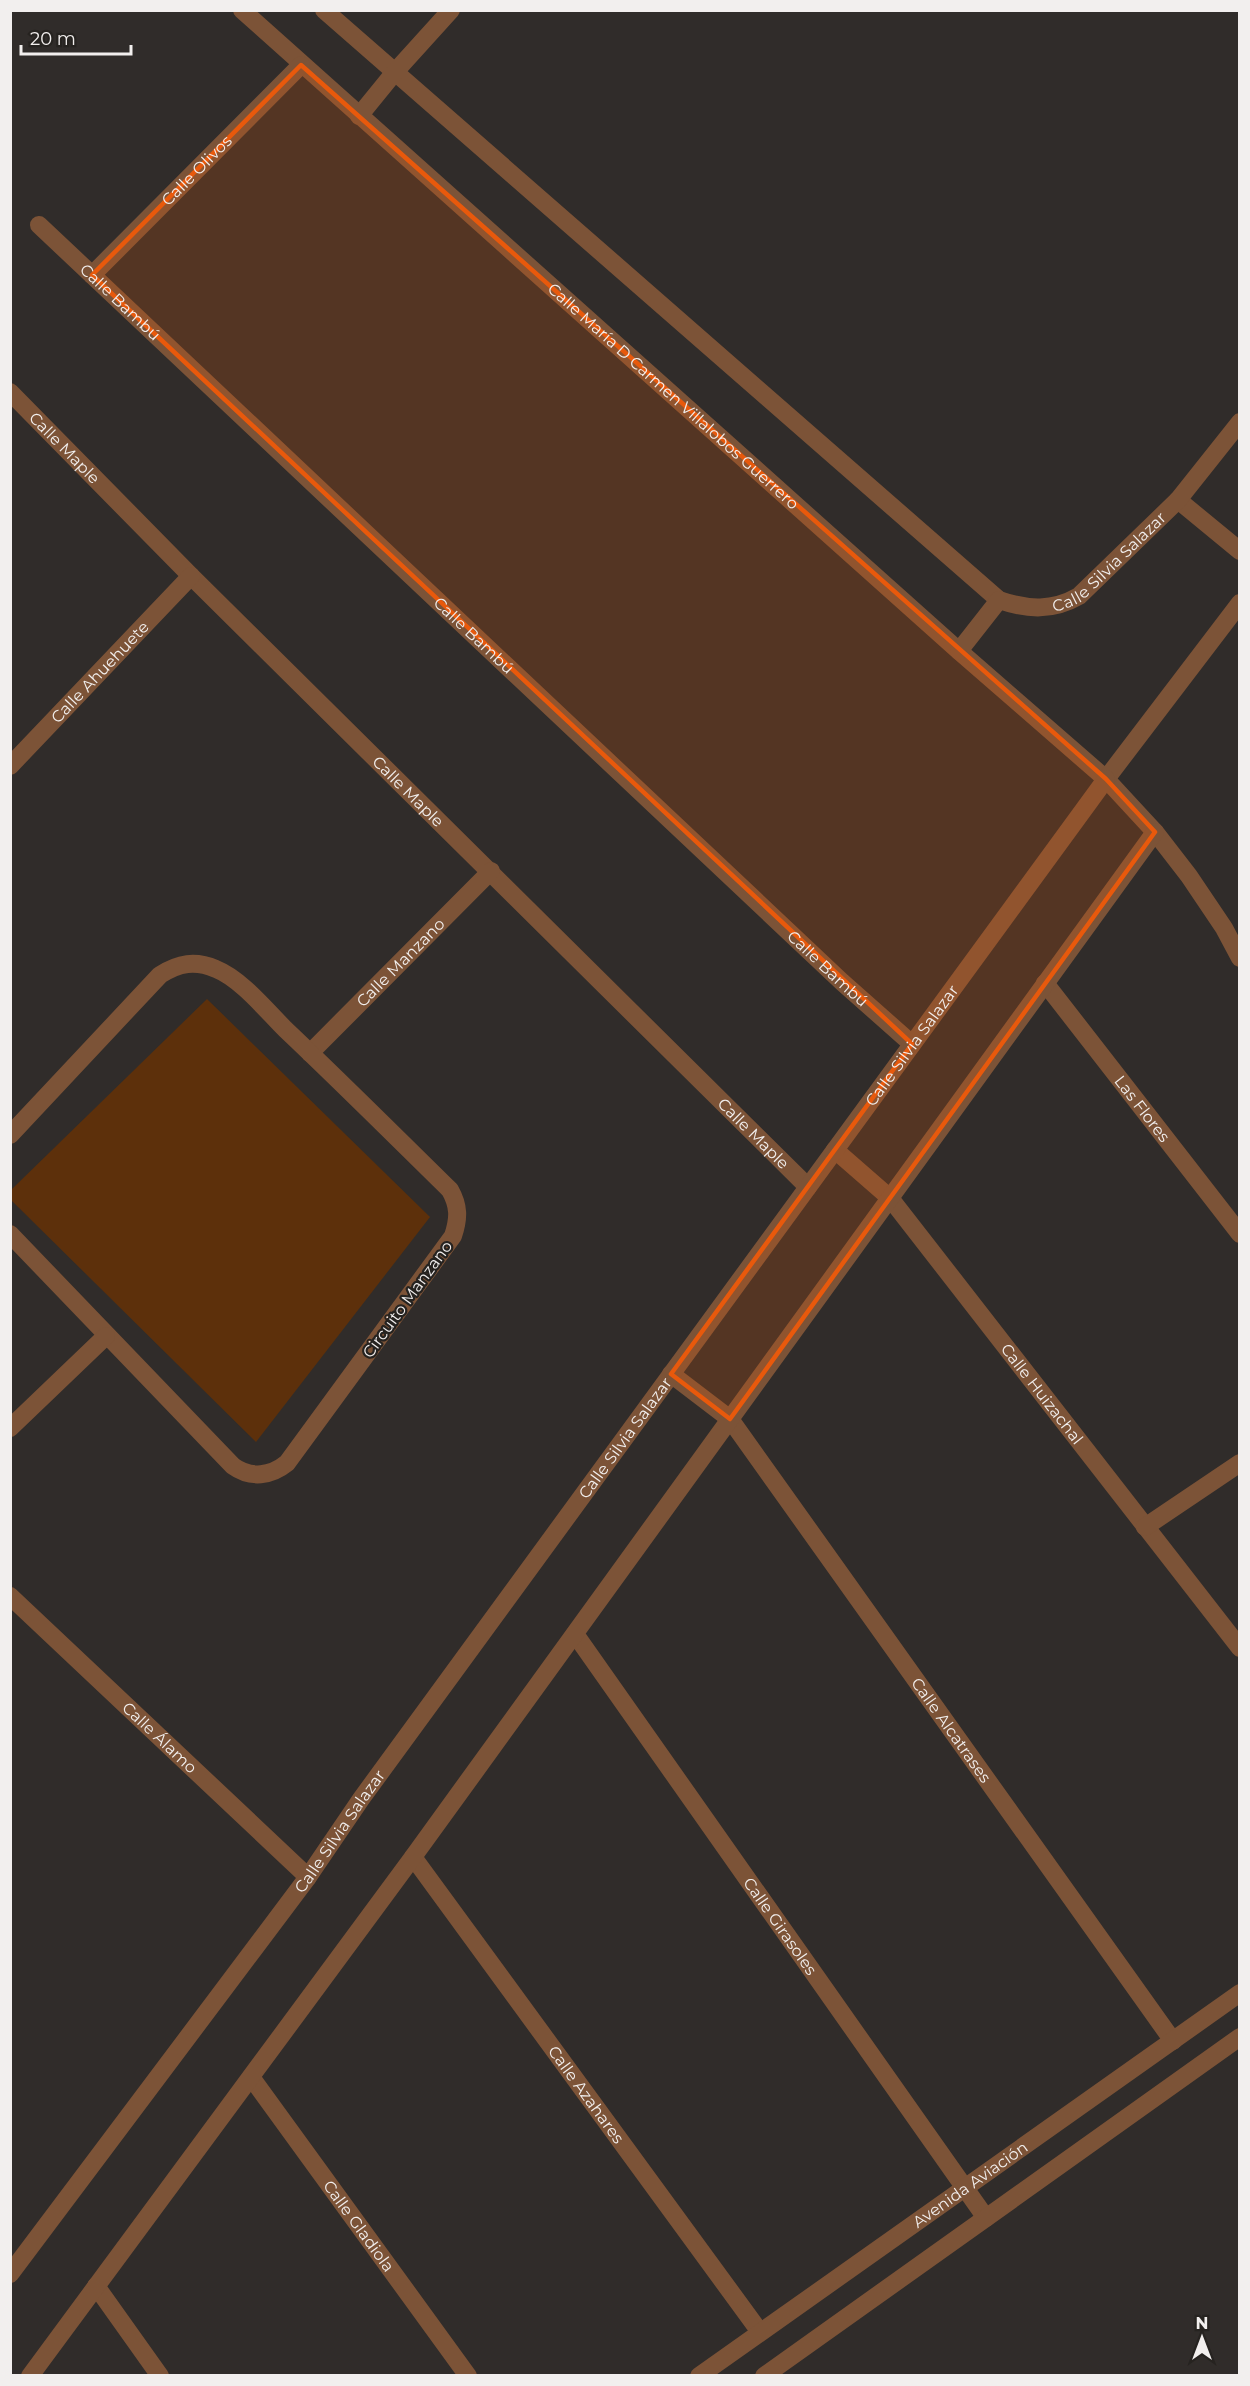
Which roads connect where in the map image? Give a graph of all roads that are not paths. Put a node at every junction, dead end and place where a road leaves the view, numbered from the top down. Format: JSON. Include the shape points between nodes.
{"nodes":[{"id":1,"x":242,"y":10,"type":"edge"},
{"id":2,"x":324,"y":10,"type":"edge"},
{"id":3,"x":451,"y":10,"type":"edge"},
{"id":4,"x":301,"y":65,"type":"junction"},
{"id":5,"x":394,"y":73,"type":"junction"},
{"id":6,"x":359,"y":116,"type":"junction"},
{"id":7,"x":39,"y":225,"type":"dead end"},
{"id":8,"x":92,"y":275,"type":"junction"},
{"id":9,"x":10,"y":392,"type":"edge"},
{"id":10,"x":1239,"y":422,"type":"edge"},
{"id":11,"x":1178,"y":500,"type":"junction"},
{"id":12,"x":1239,"y":551,"type":"edge"},
{"id":13,"x":191,"y":576,"type":"junction"},
{"id":14,"x":999,"y":600,"type":"junction"},
{"id":15,"x":1239,"y":603,"type":"edge"},
{"id":16,"x":959,"y":651,"type":"junction"},
{"id":17,"x":10,"y":766,"type":"edge"},
{"id":18,"x":1106,"y":778,"type":"junction"},
{"id":19,"x":1155,"y":832,"type":"junction"},
{"id":20,"x":490,"y":871,"type":"junction"},
{"id":21,"x":1239,"y":958,"type":"edge"},
{"id":22,"x":1045,"y":983,"type":"junction"},
{"id":23,"x":912,"y":1044,"type":"junction"},
{"id":24,"x":310,"y":1053,"type":"junction"},
{"id":25,"x":10,"y":1135,"type":"edge"},
{"id":26,"x":835,"y":1149,"type":"junction"},
{"id":27,"x":808,"y":1187,"type":"junction"},
{"id":28,"x":890,"y":1198,"type":"junction"},
{"id":29,"x":10,"y":1234,"type":"edge"},
{"id":30,"x":1239,"y":1234,"type":"edge"},
{"id":31,"x":106,"y":1336,"type":"junction"},
{"id":32,"x":671,"y":1374,"type":"junction"},
{"id":33,"x":730,"y":1419,"type":"junction"},
{"id":34,"x":10,"y":1428,"type":"edge"},
{"id":35,"x":1239,"y":1463,"type":"edge"},
{"id":36,"x":1145,"y":1527,"type":"junction"},
{"id":37,"x":10,"y":1596,"type":"edge"},
{"id":38,"x":575,"y":1634,"type":"junction"},
{"id":39,"x":1239,"y":1648,"type":"edge"},
{"id":40,"x":413,"y":1857,"type":"junction"},
{"id":41,"x":308,"y":1877,"type":"junction"},
{"id":42,"x":1239,"y":1993,"type":"edge"},
{"id":43,"x":1239,"y":2037,"type":"edge"},
{"id":44,"x":1173,"y":2041,"type":"junction"},
{"id":45,"x":251,"y":2077,"type":"junction"},
{"id":46,"x":964,"y":2188,"type":"junction"},
{"id":47,"x":986,"y":2218,"type":"junction"},
{"id":48,"x":10,"y":2274,"type":"edge"},
{"id":49,"x":96,"y":2286,"type":"junction"},
{"id":50,"x":760,"y":2332,"type":"junction"},
{"id":51,"x":30,"y":2376,"type":"edge"},
{"id":52,"x":160,"y":2376,"type":"edge"},
{"id":53,"x":468,"y":2376,"type":"edge"},
{"id":54,"x":699,"y":2376,"type":"edge"},
{"id":55,"x":764,"y":2376,"type":"edge"}],
"edges":[{"from":1,"to":4,"type":"street","name":"Calle María D Carmen Villalobos Guerrero"},
{"from":2,"to":5,"type":"street"},
{"from":3,"to":5,"type":"street"},
{"from":4,"to":6,"type":"street","name":"Calle María D Carmen Villalobos Guerrero"},
{"from":4,"to":8,"type":"street","name":"Calle Olivos"},
{"from":5,"to":6,"type":"street"},
{"from":5,"to":14,"type":"street"},
{"from":6,"to":16,"type":"street","name":"Calle María D Carmen Villalobos Guerrero"},
{"from":7,"to":8,"type":"street","name":"Calle Bambú"},
{"from":8,"to":23,"type":"street","name":"Calle Bambú"},
{"from":9,"to":13,"type":"street","name":"Calle Maple"},
{"from":10,"to":11,"type":"street","name":"Calle Silvia Salazar"},
{"from":11,"to":12,"type":"street"},
{"from":11,"to":14,"type":"street","name":"Calle Silvia Salazar","via":[[1073,600],[1034,609]]},
{"from":13,"to":17,"type":"street","name":"Calle Ahuehuete"},
{"from":13,"to":20,"type":"street","name":"Calle Maple"},
{"from":14,"to":16,"type":"street"},
{"from":15,"to":18,"type":"street","name":"Calle Silvia Salazar"},
{"from":16,"to":18,"type":"street","name":"Calle María D Carmen Villalobos Guerrero"},
{"from":18,"to":19,"type":"street","name":"Calle María D Carmen Villalobos Guerrero"},
{"from":18,"to":23,"type":"street","name":"Calle Silvia Salazar"},
{"from":19,"to":21,"type":"street","name":"Calle María D Carmen Villalobos Guerrero","via":[[1224,928]]},
{"from":19,"to":22,"type":"street"},
{"from":20,"to":24,"type":"street","name":"Calle Manzano"},
{"from":20,"to":27,"type":"street","name":"Calle Maple"},
{"from":22,"to":28,"type":"street"},
{"from":22,"to":30,"type":"street","name":"Las Flores"},
{"from":23,"to":26,"type":"street","name":"Calle Silvia Salazar"},
{"from":24,"to":25,"type":"street","name":"Circuito Manzano","via":[[229,976],[200,964],[185,963],[160,975]]},
{"from":24,"to":31,"type":"street","name":"Circuito Manzano","via":[[450,1190],[458,1214],[453,1236],[288,1463],[267,1474],[247,1474],[233,1466]]},
{"from":26,"to":27,"type":"street","name":"Calle Silvia Salazar"},
{"from":26,"to":28,"type":"street","name":"Calle Huizachal"},
{"from":27,"to":32,"type":"street","name":"Calle Silvia Salazar"},
{"from":28,"to":33,"type":"street"},
{"from":28,"to":36,"type":"street","name":"Calle Huizachal"},
{"from":29,"to":31,"type":"street","name":"Circuito Manzano"},
{"from":31,"to":34,"type":"street"},
{"from":32,"to":33,"type":"street","name":"Calle Alcatrases"},
{"from":32,"to":41,"type":"street","name":"Calle Silvia Salazar"},
{"from":33,"to":38,"type":"street"},
{"from":33,"to":44,"type":"street","name":"Calle Alcatrases"},
{"from":35,"to":36,"type":"street"},
{"from":36,"to":39,"type":"street","name":"Calle Huizachal"},
{"from":37,"to":41,"type":"street","name":"Calle Álamo"},
{"from":38,"to":40,"type":"street"},
{"from":38,"to":46,"type":"street","name":"Calle Girasoles"},
{"from":40,"to":45,"type":"street"},
{"from":40,"to":50,"type":"street","name":"Calle Azahares"},
{"from":41,"to":48,"type":"street","name":"Calle Silvia Salazar"},
{"from":42,"to":44,"type":"street","name":"Avenida Aviación"},
{"from":43,"to":47,"type":"street"},
{"from":44,"to":46,"type":"street","name":"Avenida Aviación"},
{"from":45,"to":49,"type":"street"},
{"from":45,"to":53,"type":"street","name":"Calle Gladiola"},
{"from":46,"to":47,"type":"street","name":"Calle Girasoles"},
{"from":46,"to":50,"type":"street","name":"Avenida Aviación"},
{"from":47,"to":55,"type":"street"},
{"from":49,"to":51,"type":"street"},
{"from":49,"to":52,"type":"street"},
{"from":50,"to":54,"type":"street","name":"Avenida Aviación"}]}
